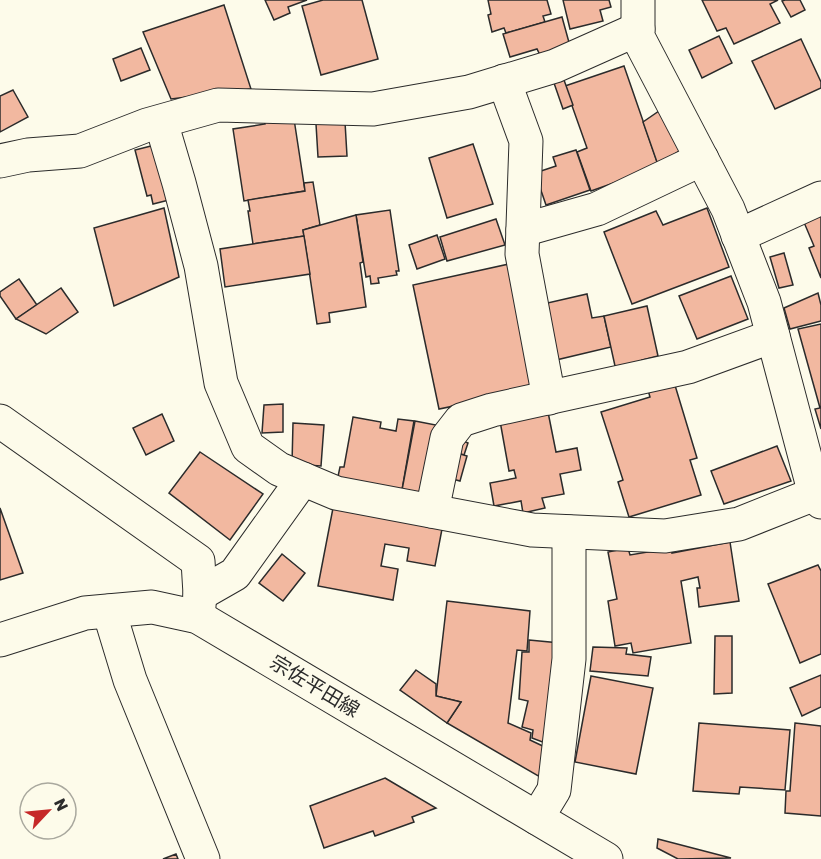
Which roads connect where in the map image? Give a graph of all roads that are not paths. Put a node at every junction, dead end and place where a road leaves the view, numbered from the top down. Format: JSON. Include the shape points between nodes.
{"nodes":[{"id":1,"x":638,"y":14,"type":"edge"},
{"id":2,"x":504,"y":81,"type":"junction"},
{"id":3,"x":160,"y":122,"type":"junction"},
{"id":4,"x":702,"y":159,"type":"junction"},
{"id":5,"x":0,"y":161,"type":"edge"},
{"id":6,"x":821,"y":198,"type":"edge"},
{"id":7,"x":523,"y":230,"type":"junction"},
{"id":8,"x":738,"y":236,"type":"junction"},
{"id":9,"x":773,"y":336,"type":"junction"},
{"id":10,"x":549,"y":398,"type":"junction"},
{"id":11,"x":0,"y":421,"type":"edge"},
{"id":12,"x":813,"y":457,"type":"edge"},
{"id":13,"x":303,"y":479,"type":"junction"},
{"id":14,"x":819,"y":497,"type":"edge"},
{"id":15,"x":432,"y":511,"type":"junction"},
{"id":16,"x":569,"y":531,"type":"junction"},
{"id":17,"x":199,"y":606,"type":"junction"},
{"id":18,"x":109,"y":611,"type":"junction"},
{"id":19,"x":0,"y":640,"type":"edge"},
{"id":20,"x":537,"y":818,"type":"junction"},
{"id":21,"x":203,"y":859,"type":"edge"},
{"id":22,"x":606,"y":859,"type":"edge"}],
"edges":[{"from":1,"to":2,"type":"street","via":[[555,66]]},
{"from":1,"to":4,"type":"street","via":[[638,37]]},
{"from":2,"to":3,"type":"street","via":[[469,92],[373,109],[218,105]]},
{"from":2,"to":7,"type":"street","via":[[526,141]]},
{"from":3,"to":5,"type":"street","via":[[80,151]]},
{"from":3,"to":13,"type":"street","via":[[201,266],[221,383],[248,447],[279,469]]},
{"from":4,"to":7,"type":"street","via":[[597,209]]},
{"from":4,"to":8,"type":"street"},
{"from":6,"to":8,"type":"street"},
{"from":7,"to":10,"type":"street","via":[[522,254]]},
{"from":8,"to":9,"type":"street"},
{"from":9,"to":10,"type":"street","via":[[688,367]]},
{"from":9,"to":12,"type":"street"},
{"from":10,"to":15,"type":"street","via":[[461,420],[447,438]]},
{"from":11,"to":17,"type":"street","via":[[198,561]]},
{"from":12,"to":14,"type":"street","via":[[812,483]]},
{"from":13,"to":15,"type":"street","via":[[336,493]]},
{"from":13,"to":17,"type":"street","via":[[235,574]]},
{"from":14,"to":16,"type":"street","via":[[739,524],[665,536]]},
{"from":15,"to":16,"type":"street","via":[[532,530]]},
{"from":16,"to":20,"type":"street","via":[[569,659],[554,790]]},
{"from":17,"to":18,"type":"street","name":"宗佐平田線"},
{"from":17,"to":20,"type":"street","name":"宗佐平田線"},
{"from":18,"to":19,"type":"street","name":"宗佐平田線","via":[[85,614]]},
{"from":18,"to":21,"type":"street","via":[[130,680]]},
{"from":20,"to":22,"type":"street","name":"宗佐平田線"}]}
